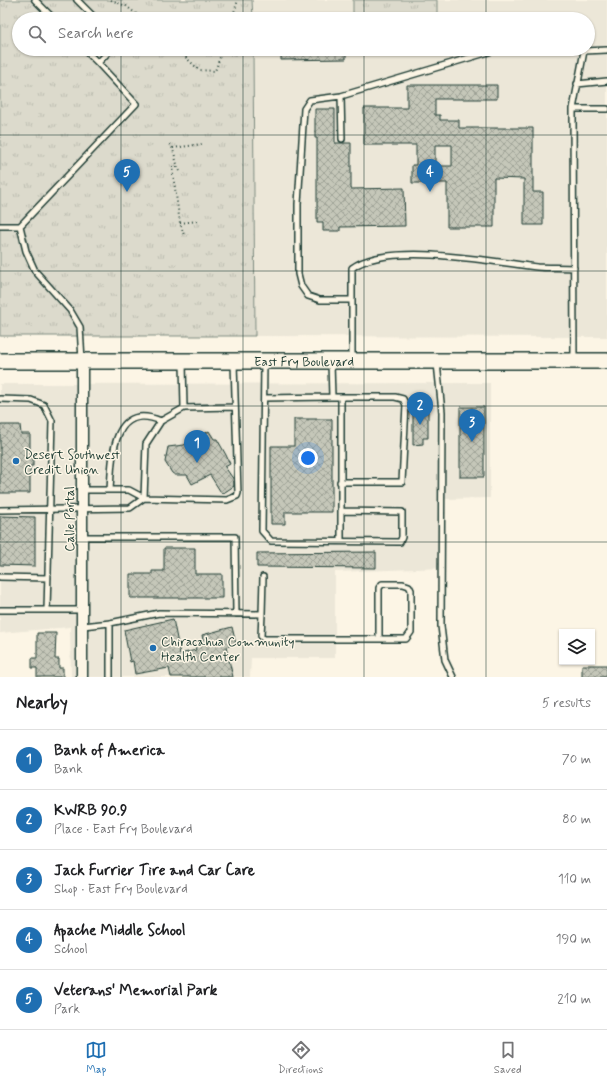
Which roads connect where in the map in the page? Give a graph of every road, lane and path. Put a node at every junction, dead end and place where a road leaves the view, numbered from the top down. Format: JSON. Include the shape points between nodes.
{"nodes":[{"id":1,"x":35,"y":0,"type":"edge"},
{"id":2,"x":77,"y":0,"type":"edge"},
{"id":3,"x":111,"y":0,"type":"edge"},
{"id":4,"x":238,"y":0,"type":"edge"},
{"id":5,"x":47,"y":12,"type":"edge"},
{"id":6,"x":89,"y":12,"type":"edge"},
{"id":7,"x":133,"y":12,"type":"edge"},
{"id":8,"x":234,"y":12,"type":"edge"},
{"id":9,"x":595,"y":50,"type":"edge"},
{"id":10,"x":607,"y":50,"type":"edge"},
{"id":11,"x":91,"y":56,"type":"edge"},
{"id":12,"x":104,"y":56,"type":"edge"},
{"id":13,"x":184,"y":56,"type":"edge"},
{"id":14,"x":220,"y":56,"type":"edge"},
{"id":15,"x":475,"y":56,"type":"edge"},
{"id":16,"x":582,"y":56,"type":"edge"},
{"id":17,"x":98,"y":63,"type":"junction"},
{"id":18,"x":607,"y":81,"type":"edge"},
{"id":19,"x":577,"y":84,"type":"junction"},
{"id":20,"x":341,"y":96,"type":"junction"},
{"id":21,"x":573,"y":109,"type":"junction"},
{"id":22,"x":607,"y":109,"type":"edge"},
{"id":23,"x":342,"y":139,"type":"dead end"},
{"id":24,"x":170,"y":144,"type":"dead end"},
{"id":25,"x":203,"y":144,"type":"dead end"},
{"id":26,"x":173,"y":148,"type":"junction"},
{"id":27,"x":177,"y":167,"type":"junction"},
{"id":28,"x":181,"y":173,"type":"dead end"},
{"id":29,"x":198,"y":221,"type":"dead end"},
{"id":30,"x":180,"y":223,"type":"junction"},
{"id":31,"x":0,"y":226,"type":"edge"},
{"id":32,"x":20,"y":226,"type":"junction"},
{"id":33,"x":184,"y":235,"type":"dead end"},
{"id":34,"x":574,"y":268,"type":"junction"},
{"id":35,"x":352,"y":300,"type":"junction"},
{"id":36,"x":0,"y":361,"type":"edge"},
{"id":37,"x":574,"y":361,"type":"junction"},
{"id":38,"x":82,"y":362,"type":"junction"},
{"id":39,"x":183,"y":362,"type":"junction"},
{"id":40,"x":234,"y":362,"type":"junction"},
{"id":41,"x":264,"y":362,"type":"junction"},
{"id":42,"x":331,"y":362,"type":"junction"},
{"id":43,"x":352,"y":362,"type":"junction"},
{"id":44,"x":607,"y":362,"type":"edge"},
{"id":45,"x":437,"y":363,"type":"junction"},
{"id":46,"x":332,"y":397,"type":"junction"},
{"id":47,"x":340,"y":397,"type":"junction"},
{"id":48,"x":264,"y":398,"type":"junction"},
{"id":49,"x":0,"y":399,"type":"edge"},
{"id":50,"x":235,"y":407,"type":"junction"},
{"id":51,"x":184,"y":408,"type":"junction"},
{"id":52,"x":160,"y":421,"type":"junction"},
{"id":53,"x":340,"y":482,"type":"junction"},
{"id":54,"x":82,"y":490,"type":"junction"},
{"id":55,"x":110,"y":490,"type":"junction"},
{"id":56,"x":144,"y":498,"type":"junction"},
{"id":57,"x":48,"y":509,"type":"junction"},
{"id":58,"x":82,"y":509,"type":"junction"},
{"id":59,"x":0,"y":510,"type":"edge"},
{"id":60,"x":341,"y":511,"type":"junction"},
{"id":61,"x":82,"y":537,"type":"junction"},
{"id":62,"x":340,"y":541,"type":"junction"},
{"id":63,"x":0,"y":577,"type":"edge"},
{"id":64,"x":263,"y":577,"type":"dead end"},
{"id":65,"x":48,"y":578,"type":"junction"},
{"id":66,"x":0,"y":610,"type":"edge"},
{"id":67,"x":47,"y":610,"type":"junction"},
{"id":68,"x":83,"y":610,"type":"junction"},
{"id":69,"x":236,"y":614,"type":"junction"},
{"id":70,"x":262,"y":614,"type":"junction"},
{"id":71,"x":110,"y":623,"type":"junction"},
{"id":72,"x":83,"y":626,"type":"junction"},
{"id":73,"x":379,"y":640,"type":"junction"},
{"id":74,"x":82,"y":677,"type":"edge"},
{"id":75,"x":110,"y":677,"type":"edge"},
{"id":76,"x":453,"y":677,"type":"edge"}],
"edges":[{"from":1,"to":5,"type":"lane"},
{"from":2,"to":6,"type":"lane"},
{"from":3,"to":7,"type":"path"},
{"from":4,"to":8,"type":"path"},
{"from":9,"to":10,"type":"lane"},
{"from":11,"to":17,"type":"lane"},
{"from":12,"to":17,"type":"lane"},
{"from":13,"to":14,"type":"path","via":[[199,70],[215,71]]},
{"from":15,"to":20,"type":"lane"},
{"from":16,"to":19,"type":"lane"},
{"from":17,"to":32,"type":"lane","via":[[136,104]]},
{"from":18,"to":19,"type":"lane"},
{"from":19,"to":21,"type":"lane"},
{"from":20,"to":23,"type":"lane"},
{"from":20,"to":35,"type":"lane","via":[[310,100],[304,109],[298,204],[298,274],[301,286],[308,296],[320,300]]},
{"from":21,"to":22,"type":"lane"},
{"from":21,"to":34,"type":"lane"},
{"from":24,"to":26,"type":"path"},
{"from":25,"to":26,"type":"path"},
{"from":26,"to":27,"type":"path"},
{"from":27,"to":28,"type":"path"},
{"from":27,"to":30,"type":"path","via":[[172,167]]},
{"from":29,"to":30,"type":"path"},
{"from":30,"to":33,"type":"path"},
{"from":31,"to":32,"type":"lane"},
{"from":32,"to":38,"type":"lane","via":[[26,251],[35,271],[70,310],[80,327]]},
{"from":34,"to":35,"type":"lane","via":[[538,267],[439,255],[379,257],[360,262],[352,268]]},
{"from":34,"to":37,"type":"lane"},
{"from":35,"to":43,"type":"lane"},
{"from":36,"to":38,"type":"main road","name":"East Fry Boulevard"},
{"from":37,"to":44,"type":"main road","name":"East Fry Boulevard"},
{"from":37,"to":45,"type":"main road","name":"East Fry Boulevard"},
{"from":38,"to":39,"type":"main road","name":"East Fry Boulevard"},
{"from":38,"to":54,"type":"street","name":"Calle Portal"},
{"from":39,"to":40,"type":"main road","name":"East Fry Boulevard"},
{"from":39,"to":51,"type":"lane"},
{"from":40,"to":41,"type":"main road","name":"East Fry Boulevard"},
{"from":40,"to":50,"type":"lane"},
{"from":41,"to":42,"type":"main road","name":"East Fry Boulevard"},
{"from":41,"to":48,"type":"lane"},
{"from":42,"to":43,"type":"main road","name":"East Fry Boulevard"},
{"from":42,"to":46,"type":"lane"},
{"from":43,"to":45,"type":"main road","name":"East Fry Boulevard"},
{"from":45,"to":76,"type":"lane","via":[[442,412],[441,626],[445,660]]},
{"from":46,"to":47,"type":"lane"},
{"from":46,"to":48,"type":"lane"},
{"from":47,"to":53,"type":"lane"},
{"from":47,"to":53,"type":"lane","via":[[395,397],[403,399],[406,405],[402,482]]},
{"from":48,"to":62,"type":"lane","via":[[262,531],[271,541]]},
{"from":49,"to":57,"type":"lane","via":[[31,400],[44,405],[52,420]]},
{"from":50,"to":51,"type":"lane"},
{"from":50,"to":56,"type":"lane","via":[[237,496],[227,500]]},
{"from":51,"to":52,"type":"lane"},
{"from":52,"to":55,"type":"lane","via":[[149,416],[135,417],[122,425],[113,452]]},
{"from":52,"to":56,"type":"lane","via":[[146,444]]},
{"from":53,"to":60,"type":"lane"},
{"from":54,"to":55,"type":"lane"},
{"from":54,"to":58,"type":"street","name":"Calle Portal"},
{"from":55,"to":56,"type":"lane","via":[[129,490]]},
{"from":56,"to":58,"type":"lane","via":[[130,508]]},
{"from":57,"to":58,"type":"lane"},
{"from":57,"to":59,"type":"lane"},
{"from":57,"to":65,"type":"lane"},
{"from":58,"to":61,"type":"street","name":"Calle Portal"},
{"from":60,"to":62,"type":"lane"},
{"from":60,"to":62,"type":"lane","via":[[402,512],[402,537],[400,542]]},
{"from":61,"to":68,"type":"street","name":"Calle Portal"},
{"from":61,"to":69,"type":"lane","via":[[235,537]]},
{"from":63,"to":65,"type":"lane"},
{"from":64,"to":70,"type":"lane"},
{"from":65,"to":67,"type":"lane"},
{"from":66,"to":67,"type":"lane"},
{"from":67,"to":68,"type":"lane"},
{"from":68,"to":72,"type":"street","name":"Calle Portal"},
{"from":69,"to":70,"type":"lane"},
{"from":69,"to":71,"type":"lane","via":[[159,613]]},
{"from":70,"to":73,"type":"lane","via":[[261,636],[264,639]]},
{"from":71,"to":72,"type":"lane"},
{"from":71,"to":75,"type":"lane"},
{"from":72,"to":74,"type":"street","name":"Calle Portal"},
{"from":73,"to":73,"type":"lane","via":[[379,588],[382,584],[409,586],[408,636],[406,639]]}]}
